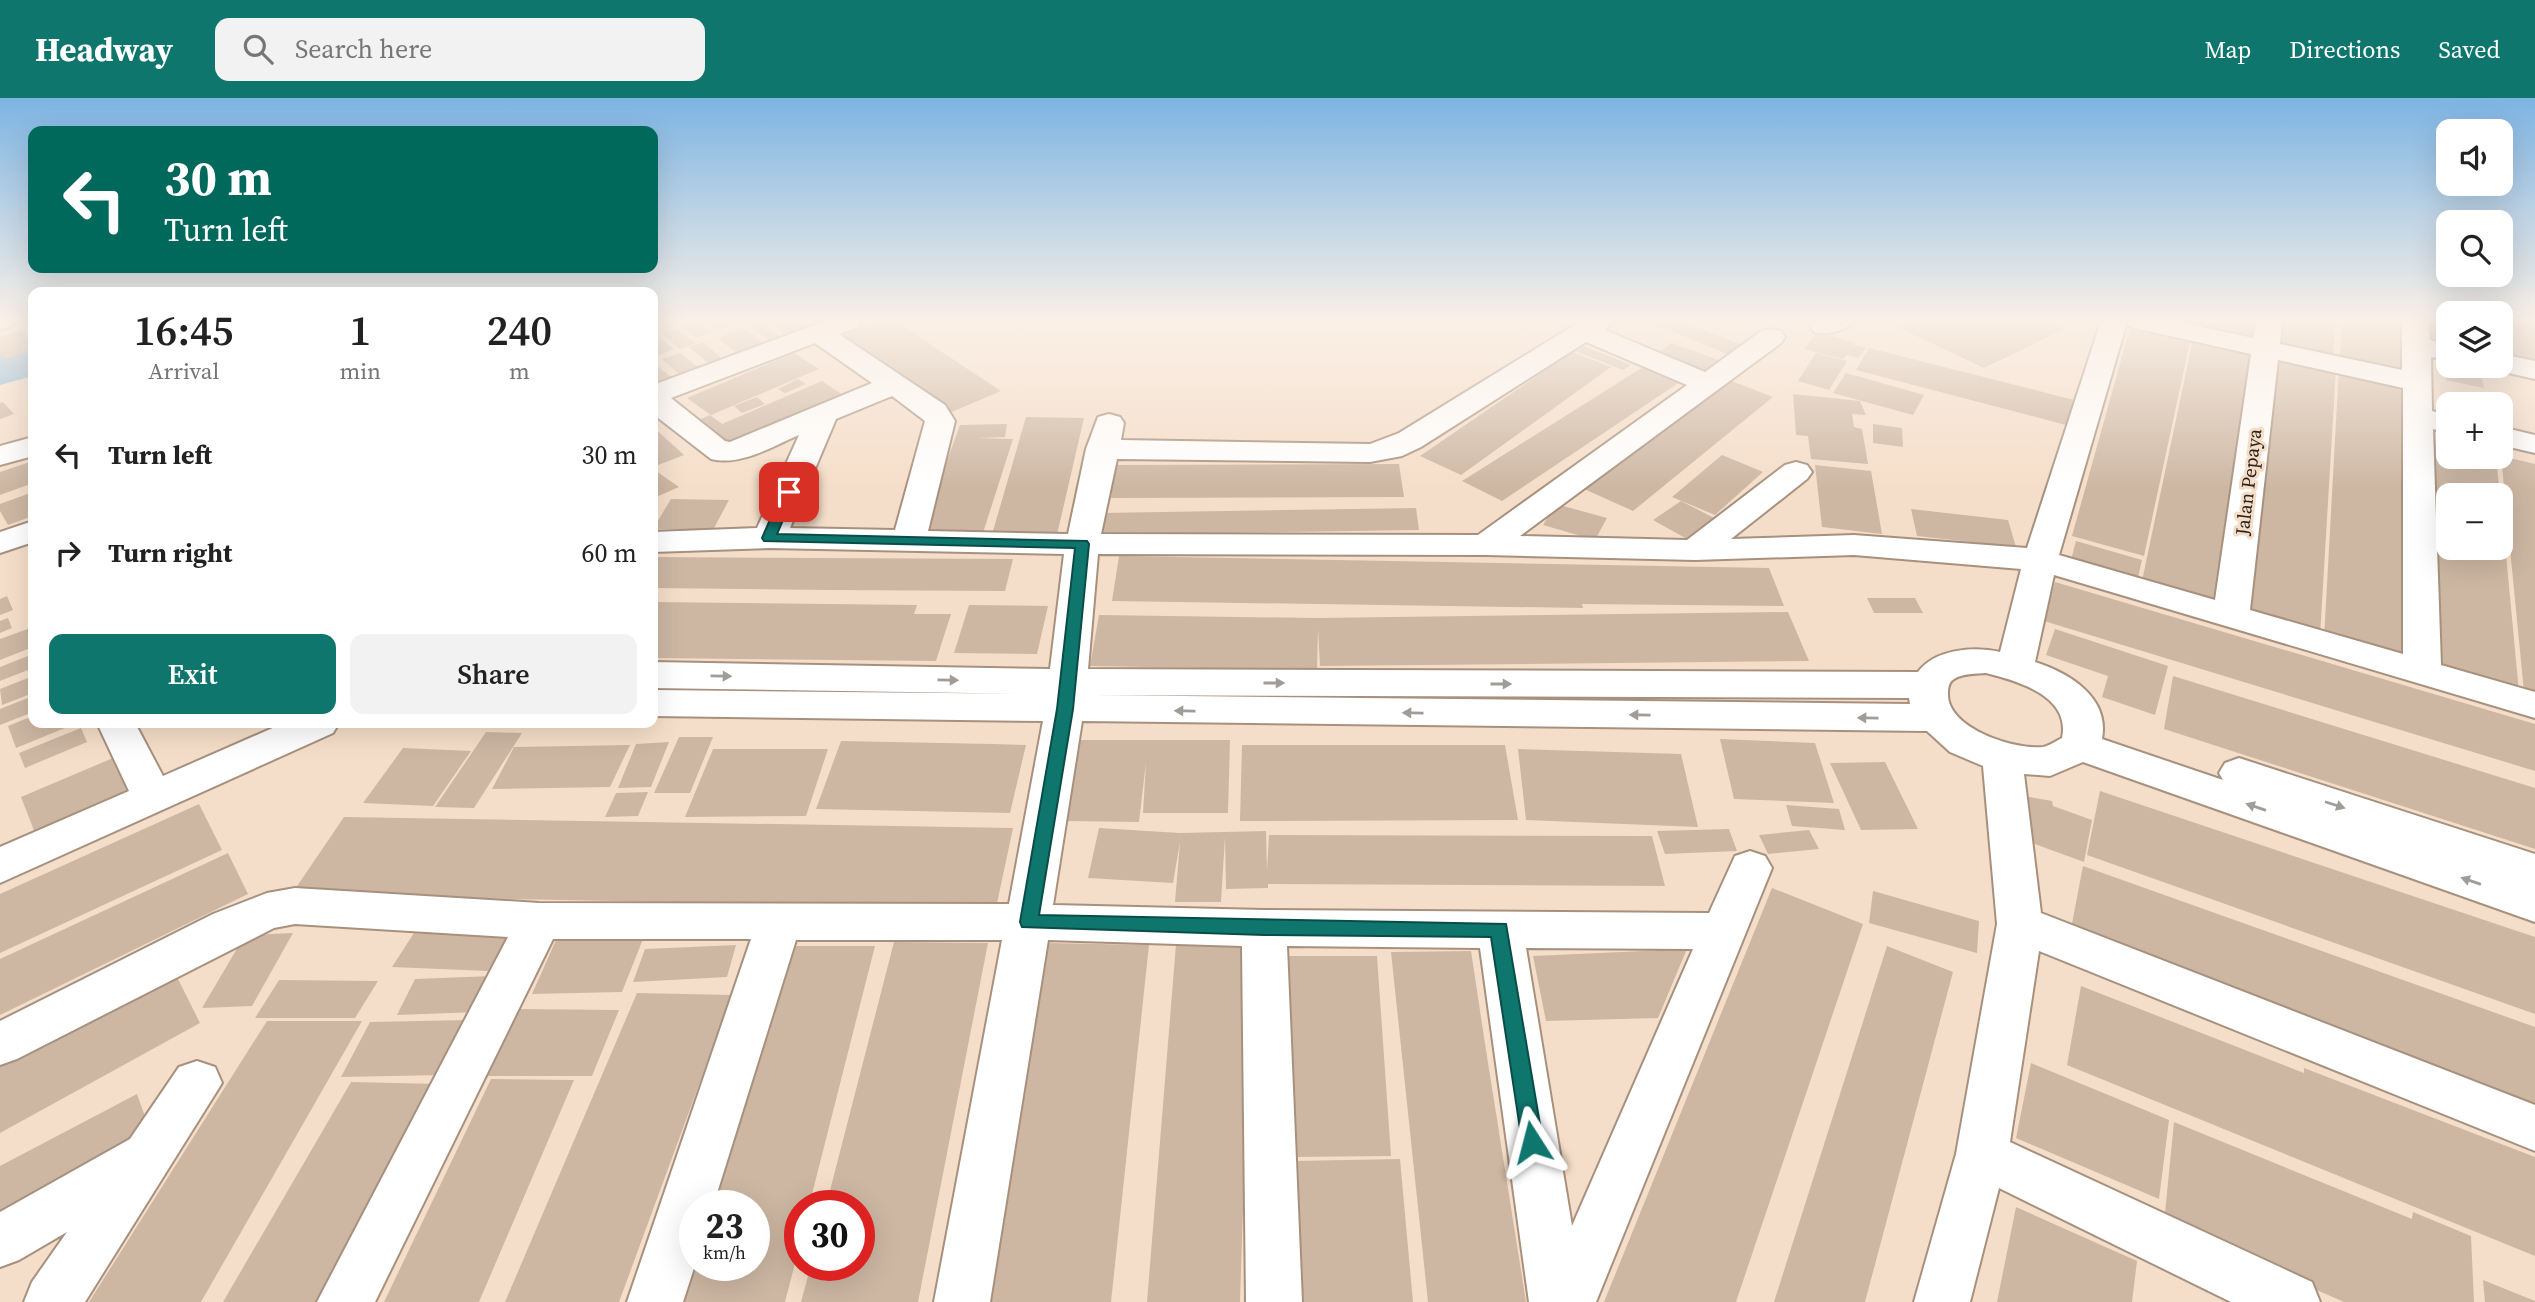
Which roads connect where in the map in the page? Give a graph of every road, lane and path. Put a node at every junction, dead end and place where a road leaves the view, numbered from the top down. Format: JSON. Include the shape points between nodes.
{"nodes":[{"id":1,"x":703,"y":377,"type":"edge"},
{"id":2,"x":881,"y":377,"type":"edge"},
{"id":3,"x":1510,"y":377,"type":"edge"},
{"id":4,"x":1695,"y":377,"type":"edge"},
{"id":5,"x":1715,"y":377,"type":"edge"},
{"id":6,"x":2097,"y":377,"type":"edge"},
{"id":7,"x":2262,"y":377,"type":"edge"},
{"id":8,"x":2401,"y":377,"type":"edge"},
{"id":9,"x":2416,"y":377,"type":"edge"},
{"id":10,"x":2416,"y":382,"type":"junction"},
{"id":11,"x":1707,"y":383,"type":"junction"},
{"id":12,"x":892,"y":385,"type":"junction"},
{"id":13,"x":658,"y":395,"type":"edge"},
{"id":14,"x":658,"y":401,"type":"edge"},
{"id":15,"x":824,"y":413,"type":"junction"},
{"id":16,"x":2433,"y":420,"type":"edge"},
{"id":17,"x":2513,"y":439,"type":"edge"},
{"id":18,"x":2535,"y":444,"type":"edge"},
{"id":19,"x":28,"y":448,"type":"edge"},
{"id":20,"x":0,"y":456,"type":"edge"},
{"id":21,"x":1796,"y":472,"type":"dead end"},
{"id":22,"x":769,"y":538,"type":"junction"},
{"id":23,"x":909,"y":540,"type":"junction"},
{"id":24,"x":658,"y":542,"type":"edge"},
{"id":25,"x":1082,"y":544,"type":"junction"},
{"id":26,"x":1486,"y":545,"type":"junction"},
{"id":27,"x":1696,"y":550,"type":"junction"},
{"id":28,"x":2040,"y":560,"type":"junction"},
{"id":29,"x":2231,"y":616,"type":"junction"},
{"id":30,"x":2015,"y":667,"type":"junction"},
{"id":31,"x":2422,"y":672,"type":"junction"},
{"id":32,"x":658,"y":675,"type":"edge"},
{"id":33,"x":1066,"y":696,"type":"junction"},
{"id":34,"x":1932,"y":702,"type":"junction"},
{"id":35,"x":658,"y":703,"type":"edge"},
{"id":36,"x":2535,"y":705,"type":"edge"},
{"id":37,"x":118,"y":728,"type":"edge"},
{"id":38,"x":308,"y":728,"type":"edge"},
{"id":39,"x":2082,"y":734,"type":"junction"},
{"id":40,"x":2002,"y":758,"type":"junction"},
{"id":41,"x":153,"y":797,"type":"junction"},
{"id":42,"x":0,"y":866,"type":"edge"},
{"id":43,"x":1750,"y":868,"type":"dead end"},
{"id":44,"x":2535,"y":871,"type":"edge"},
{"id":45,"x":2535,"y":904,"type":"edge"},
{"id":46,"x":539,"y":921,"type":"junction"},
{"id":47,"x":1029,"y":922,"type":"junction"},
{"id":48,"x":779,"y":923,"type":"junction"},
{"id":49,"x":2020,"y":923,"type":"junction"},
{"id":50,"x":1264,"y":928,"type":"junction"},
{"id":51,"x":1500,"y":930,"type":"junction"},
{"id":52,"x":1723,"y":931,"type":"junction"},
{"id":53,"x":0,"y":1044,"type":"edge"},
{"id":54,"x":197,"y":1083,"type":"dead end"},
{"id":55,"x":2535,"y":1128,"type":"edge"},
{"id":56,"x":151,"y":1154,"type":"junction"},
{"id":57,"x":1982,"y":1154,"type":"junction"},
{"id":58,"x":0,"y":1241,"type":"edge"},
{"id":59,"x":52,"y":1302,"type":"edge"},
{"id":60,"x":345,"y":1302,"type":"edge"},
{"id":61,"x":654,"y":1302,"type":"edge"},
{"id":62,"x":962,"y":1302,"type":"edge"},
{"id":63,"x":1274,"y":1302,"type":"edge"},
{"id":64,"x":1557,"y":1302,"type":"edge"},
{"id":65,"x":1568,"y":1302,"type":"edge"},
{"id":66,"x":1942,"y":1302,"type":"edge"},
{"id":67,"x":2292,"y":1302,"type":"edge"}],
"edges":[{"from":1,"to":13,"type":"street"},
{"from":2,"to":12,"type":"street"},
{"from":3,"to":25,"type":"street","via":[[1410,440],[1370,453],[1105,436]]},
{"from":4,"to":11,"type":"street"},
{"from":5,"to":11,"type":"street"},
{"from":6,"to":28,"type":"street"},
{"from":7,"to":29,"type":"street","name":"Jalan Pepaya"},
{"from":8,"to":10,"type":"street"},
{"from":9,"to":10,"type":"street"},
{"from":10,"to":16,"type":"street"},
{"from":11,"to":26,"type":"street"},
{"from":12,"to":15,"type":"street"},
{"from":12,"to":23,"type":"street","via":[[934,411],[940,421]]},
{"from":14,"to":15,"type":"street","via":[[722,452],[735,451]]},
{"from":15,"to":22,"type":"street"},
{"from":16,"to":31,"type":"street"},
{"from":17,"to":18,"type":"street"},
{"from":19,"to":20,"type":"street"},
{"from":21,"to":27,"type":"street"},
{"from":22,"to":23,"type":"street"},
{"from":22,"to":24,"type":"street"},
{"from":23,"to":25,"type":"street"},
{"from":25,"to":26,"type":"street"},
{"from":25,"to":33,"type":"street"},
{"from":26,"to":27,"type":"street"},
{"from":27,"to":28,"type":"street","via":[[1854,545]]},
{"from":28,"to":29,"type":"street"},
{"from":28,"to":30,"type":"street"},
{"from":29,"to":31,"type":"street"},
{"from":30,"to":34,"type":"street","via":[[1986,661],[1939,671]]},
{"from":30,"to":39,"type":"street","via":[[2039,676],[2077,705]]},
{"from":31,"to":36,"type":"street"},
{"from":32,"to":33,"type":"street","one_way":true},
{"from":33,"to":34,"type":"street"},
{"from":33,"to":35,"type":"street"},
{"from":33,"to":47,"type":"street"},
{"from":34,"to":40,"type":"street","via":[[1964,742]]},
{"from":37,"to":41,"type":"street"},
{"from":38,"to":41,"type":"street"},
{"from":39,"to":40,"type":"street","via":[[2050,762]]},
{"from":39,"to":44,"type":"street","one_way":true},
{"from":45,"to":39,"type":"street","one_way":true},
{"from":40,"to":49,"type":"street"},
{"from":41,"to":42,"type":"street"},
{"from":43,"to":52,"type":"street"},
{"from":46,"to":48,"type":"street"},
{"from":46,"to":53,"type":"street","via":[[295,906],[267,911]]},
{"from":46,"to":60,"type":"street"},
{"from":47,"to":48,"type":"street"},
{"from":47,"to":50,"type":"street"},
{"from":47,"to":62,"type":"street"},
{"from":48,"to":61,"type":"street"},
{"from":49,"to":55,"type":"street"},
{"from":49,"to":57,"type":"street"},
{"from":50,"to":51,"type":"street"},
{"from":50,"to":63,"type":"street"},
{"from":51,"to":52,"type":"street"},
{"from":51,"to":64,"type":"street"},
{"from":52,"to":65,"type":"street"},
{"from":54,"to":56,"type":"street"},
{"from":56,"to":58,"type":"street"},
{"from":56,"to":59,"type":"street"},
{"from":57,"to":66,"type":"street"},
{"from":57,"to":67,"type":"street"}]}
